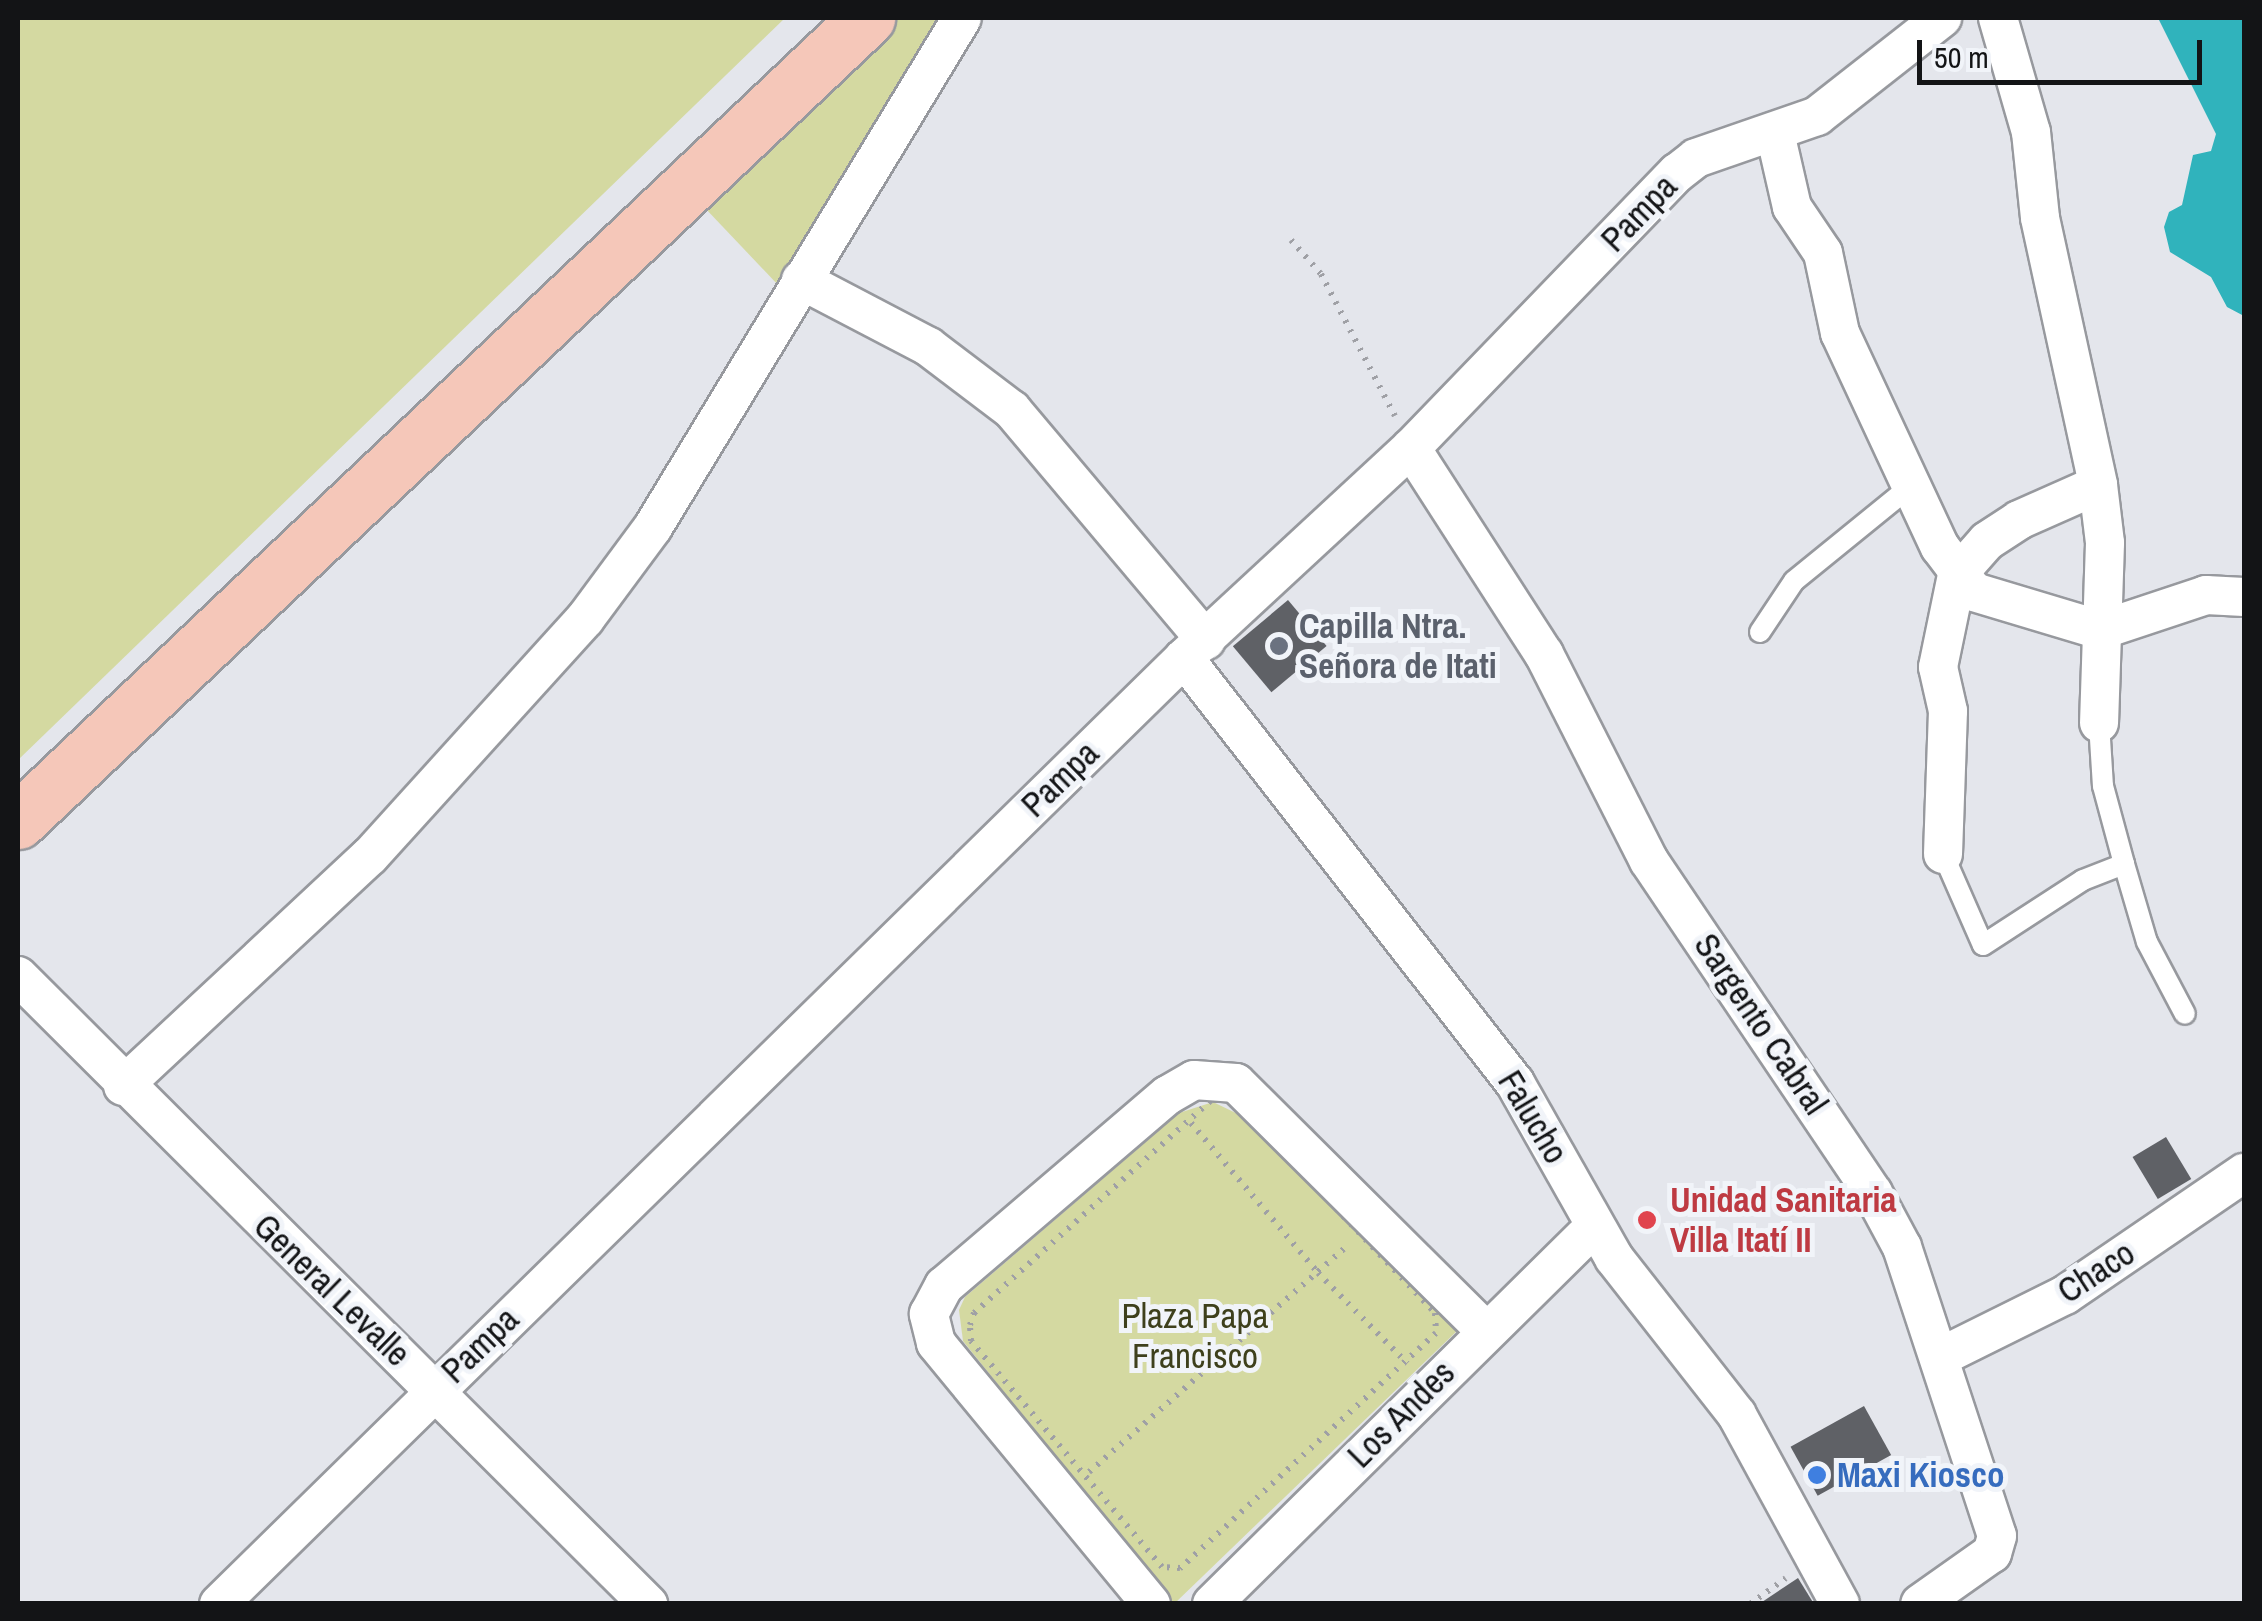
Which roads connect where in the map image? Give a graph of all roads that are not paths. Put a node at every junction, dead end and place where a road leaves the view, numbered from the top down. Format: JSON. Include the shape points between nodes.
{"nodes":[{"id":1,"x":867,"y":18,"type":"edge"},
{"id":2,"x":962,"y":18,"type":"edge"},
{"id":3,"x":1942,"y":18,"type":"edge"},
{"id":4,"x":1998,"y":18,"type":"edge"},
{"id":5,"x":1775,"y":133,"type":"junction"},
{"id":6,"x":801,"y":280,"type":"junction"},
{"id":7,"x":1411,"y":448,"type":"junction"},
{"id":8,"x":2098,"y":484,"type":"junction"},
{"id":9,"x":1911,"y":486,"type":"junction"},
{"id":10,"x":1957,"y":575,"type":"junction"},
{"id":11,"x":2244,"y":597,"type":"edge"},
{"id":12,"x":2101,"y":630,"type":"junction"},
{"id":13,"x":1760,"y":632,"type":"dead end"},
{"id":14,"x":1195,"y":649,"type":"junction"},
{"id":15,"x":2099,"y":723,"type":"joint"},
{"id":16,"x":18,"y":821,"type":"edge"},
{"id":17,"x":1943,"y":854,"type":"joint"},
{"id":18,"x":2124,"y":864,"type":"junction"},
{"id":19,"x":18,"y":976,"type":"edge"},
{"id":20,"x":2184,"y":1014,"type":"dead end"},
{"id":21,"x":123,"y":1086,"type":"junction"},
{"id":22,"x":2244,"y":1173,"type":"edge"},
{"id":23,"x":1594,"y":1227,"type":"junction"},
{"id":24,"x":1486,"y":1330,"type":"junction"},
{"id":25,"x":1940,"y":1357,"type":"junction"},
{"id":26,"x":434,"y":1390,"type":"junction"},
{"id":27,"x":219,"y":1604,"type":"edge"},
{"id":28,"x":648,"y":1604,"type":"edge"},
{"id":29,"x":1151,"y":1604,"type":"edge"},
{"id":30,"x":1212,"y":1604,"type":"edge"},
{"id":31,"x":1840,"y":1604,"type":"edge"},
{"id":32,"x":1920,"y":1604,"type":"edge"}],
"edges":[{"from":1,"to":16,"type":"main road"},
{"from":2,"to":6,"type":"street"},
{"from":3,"to":5,"type":"street","name":"Pampa","via":[[1817,116]]},
{"from":4,"to":8,"type":"street","via":[[2031,132],[2040,218]]},
{"from":5,"to":7,"type":"street","name":"Pampa","via":[[1696,158],[1677,173]]},
{"from":5,"to":9,"type":"street","via":[[1792,207],[1823,253],[1840,332]]},
{"from":6,"to":14,"type":"street","name":"Falucho","via":[[929,347],[1012,410]]},
{"from":6,"to":21,"type":"street","via":[[653,527],[544,670],[370,856]]},
{"from":7,"to":14,"type":"street","name":"Pampa"},
{"from":7,"to":25,"type":"street","name":"Sargento Cabral","via":[[1544,654],[1649,861],[1874,1193],[1902,1247]]},
{"from":8,"to":10,"type":"street","via":[[2019,520],[1987,541]]},
{"from":8,"to":12,"type":"street","via":[[2105,543]]},
{"from":9,"to":10,"type":"street"},
{"from":9,"to":13,"type":"lane","via":[[1794,581]]},
{"from":10,"to":12,"type":"street","via":[[1974,592]]},
{"from":10,"to":17,"type":"street","via":[[1938,667],[1948,711]]},
{"from":11,"to":12,"type":"street","via":[[2206,596]]},
{"from":12,"to":15,"type":"street"},
{"from":14,"to":23,"type":"street","name":"Falucho","via":[[1464,1010],[1553,1143]]},
{"from":14,"to":26,"type":"street","name":"Pampa"},
{"from":15,"to":18,"type":"lane","via":[[2103,786]]},
{"from":17,"to":18,"type":"lane","via":[[1983,945],[2083,880]]},
{"from":18,"to":20,"type":"lane","via":[[2147,942]]},
{"from":19,"to":21,"type":"street","name":"General Levalle"},
{"from":21,"to":26,"type":"street","name":"General Levalle"},
{"from":22,"to":25,"type":"street","name":"Chaco","via":[[2065,1295]]},
{"from":23,"to":24,"type":"street","name":"Los Andes"},
{"from":23,"to":31,"type":"street","name":"Falucho","via":[[1737,1415]]},
{"from":24,"to":29,"type":"street","via":[[1367,1227],[1236,1083],[1194,1080],[1178,1108],[944,1286],[929,1314],[936,1343],[1073,1486]]},
{"from":24,"to":30,"type":"street","name":"Los Andes","via":[[1418,1373]]},
{"from":25,"to":32,"type":"street","name":"Sargento Cabral","via":[[1947,1396],[1998,1536],[1992,1553]]},
{"from":26,"to":27,"type":"street","name":"Pampa"},
{"from":26,"to":28,"type":"street","name":"General Levalle"}]}
